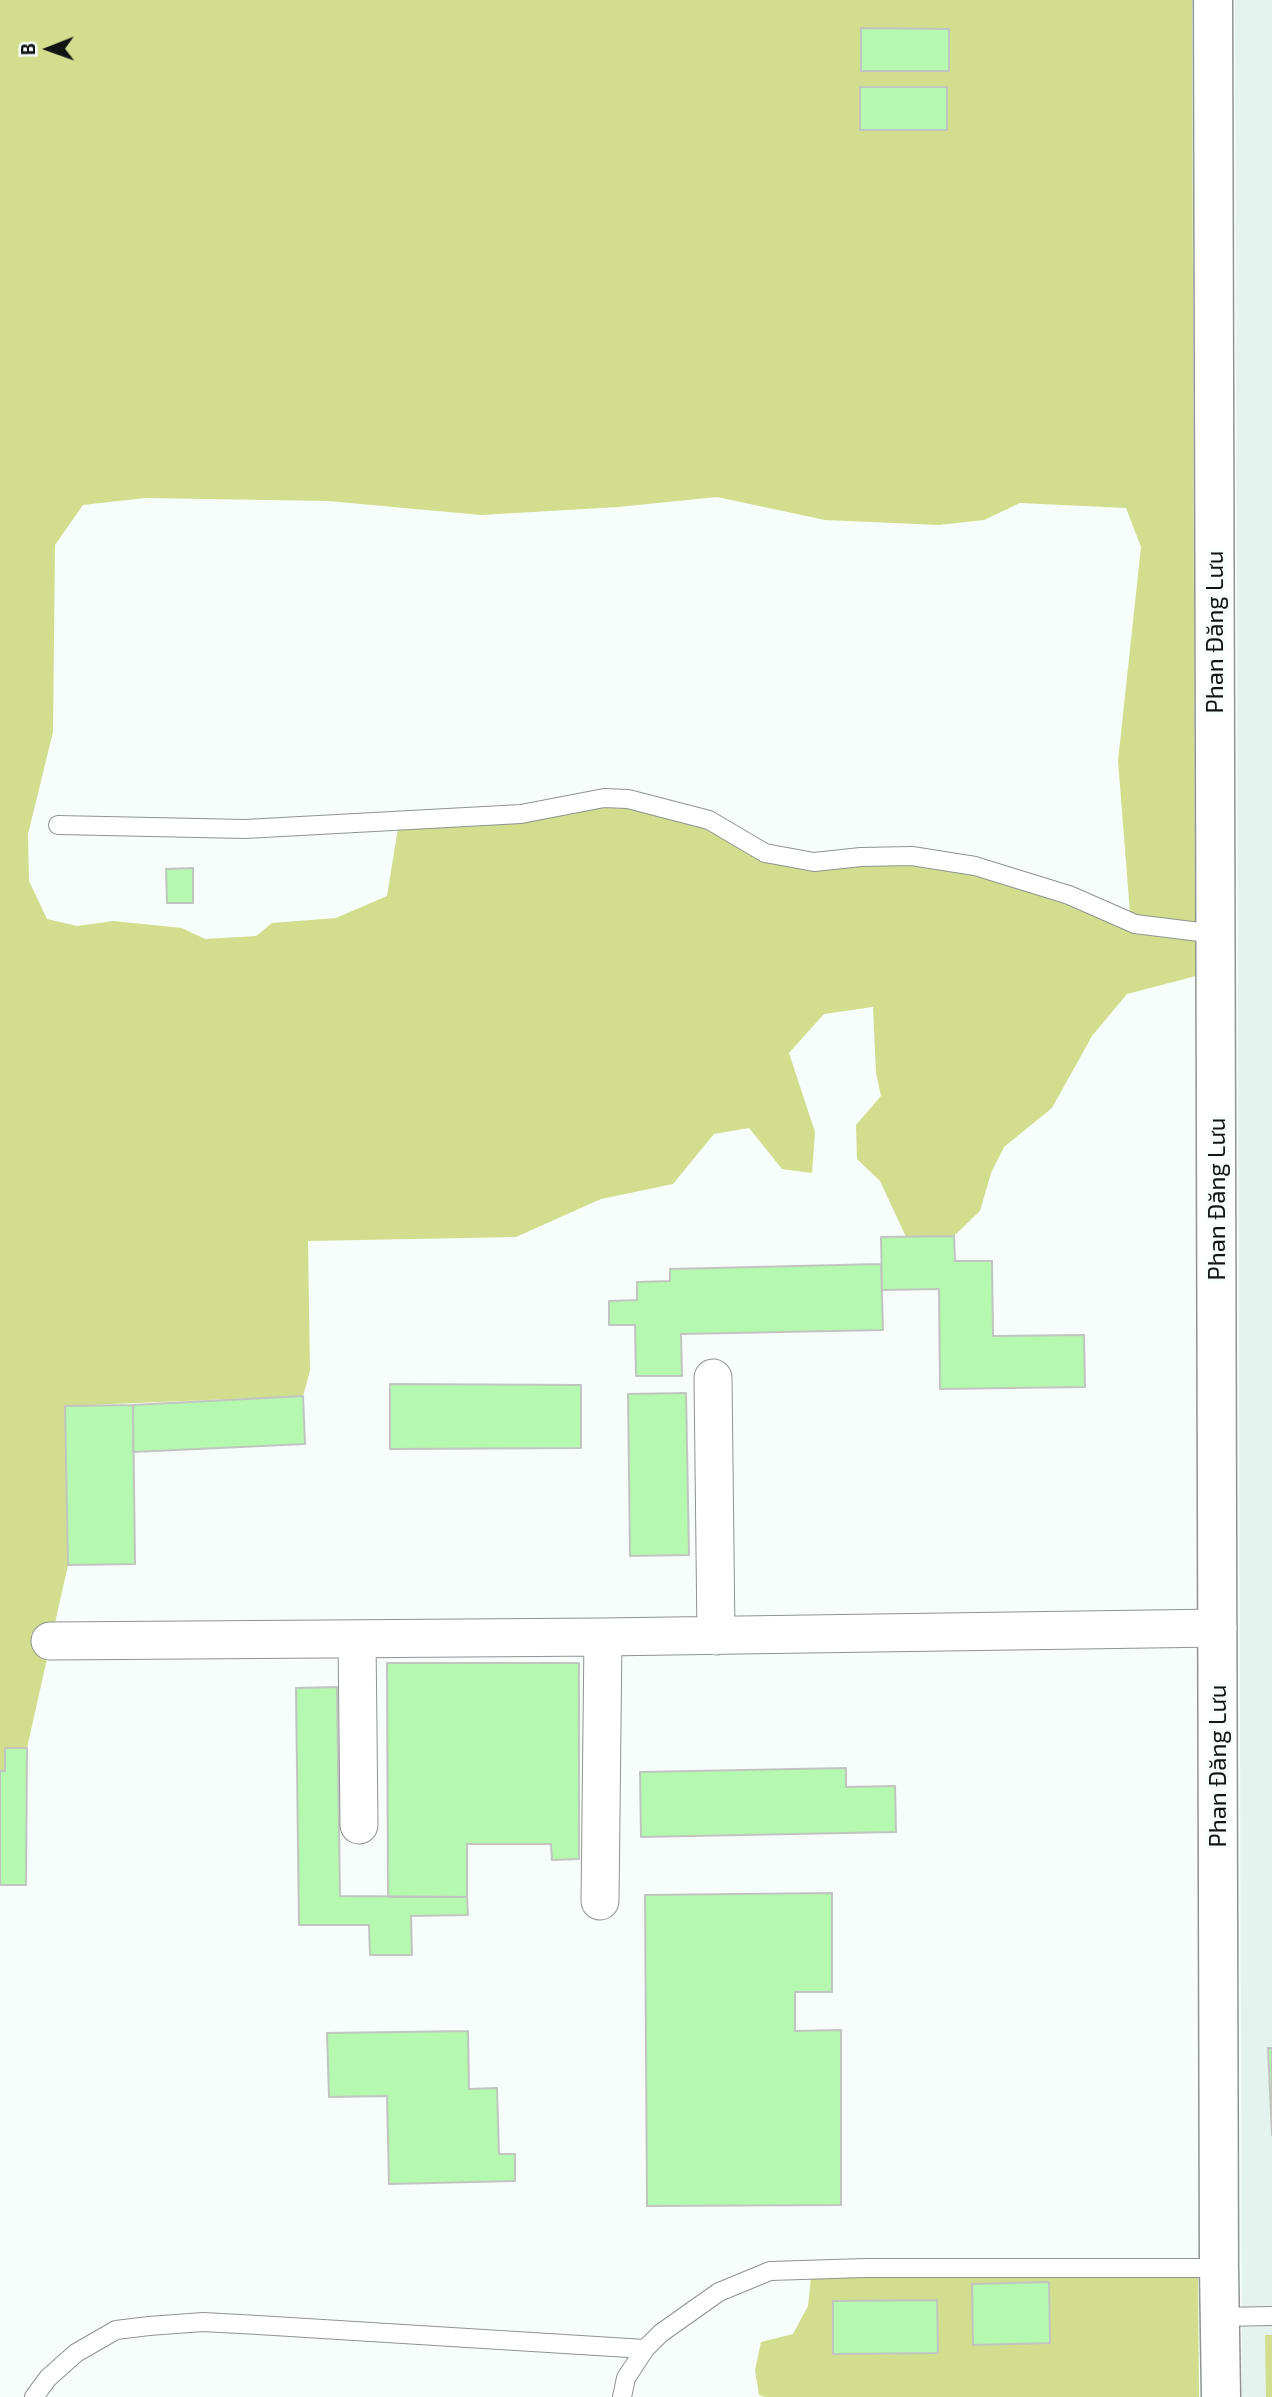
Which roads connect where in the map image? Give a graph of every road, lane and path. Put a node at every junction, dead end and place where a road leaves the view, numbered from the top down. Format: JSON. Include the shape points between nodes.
{"nodes":[{"id":1,"x":1213,"y":0,"type":"edge"},
{"id":2,"x":58,"y":825,"type":"dead end"},
{"id":3,"x":1216,"y":934,"type":"junction"},
{"id":4,"x":713,"y":1377,"type":"dead end"},
{"id":5,"x":1218,"y":1628,"type":"junction"},
{"id":6,"x":716,"y":1636,"type":"junction"},
{"id":7,"x":603,"y":1637,"type":"junction"},
{"id":8,"x":357,"y":1639,"type":"junction"},
{"id":9,"x":50,"y":1641,"type":"dead end"},
{"id":10,"x":359,"y":1825,"type":"dead end"},
{"id":11,"x":600,"y":1901,"type":"dead end"},
{"id":12,"x":1219,"y":2269,"type":"junction"},
{"id":13,"x":1272,"y":2316,"type":"edge"},
{"id":14,"x":1221,"y":2317,"type":"junction"},
{"id":15,"x":645,"y":2349,"type":"junction"},
{"id":16,"x":34,"y":2397,"type":"edge"},
{"id":17,"x":622,"y":2397,"type":"edge"},
{"id":18,"x":1221,"y":2397,"type":"edge"}],
"edges":[{"from":1,"to":3,"type":"street","name":"Phan Đăng Lưu"},
{"from":2,"to":3,"type":"lane","via":[[245,829],[521,814],[604,798],[628,799],[709,820],[765,853],[814,862],[912,856],[975,866],[1069,895],[1135,924]]},
{"from":3,"to":5,"type":"street","name":"Phan Đăng Lưu"},
{"from":4,"to":6,"type":"street"},
{"from":5,"to":6,"type":"street"},
{"from":5,"to":12,"type":"street","name":"Phan Đăng Lưu"},
{"from":6,"to":7,"type":"street"},
{"from":7,"to":8,"type":"street"},
{"from":7,"to":11,"type":"street"},
{"from":8,"to":9,"type":"street"},
{"from":8,"to":10,"type":"street"},
{"from":12,"to":14,"type":"street","name":"Phan Đăng Lưu"},
{"from":12,"to":15,"type":"lane","via":[[770,2272],[719,2292]]},
{"from":13,"to":14,"type":"lane"},
{"from":14,"to":18,"type":"street","name":"Phan Đăng Lưu"},
{"from":15,"to":16,"type":"lane","via":[[203,2322],[149,2326],[116,2330],[76,2353]]},
{"from":15,"to":17,"type":"lane","via":[[626,2378]]}]}
